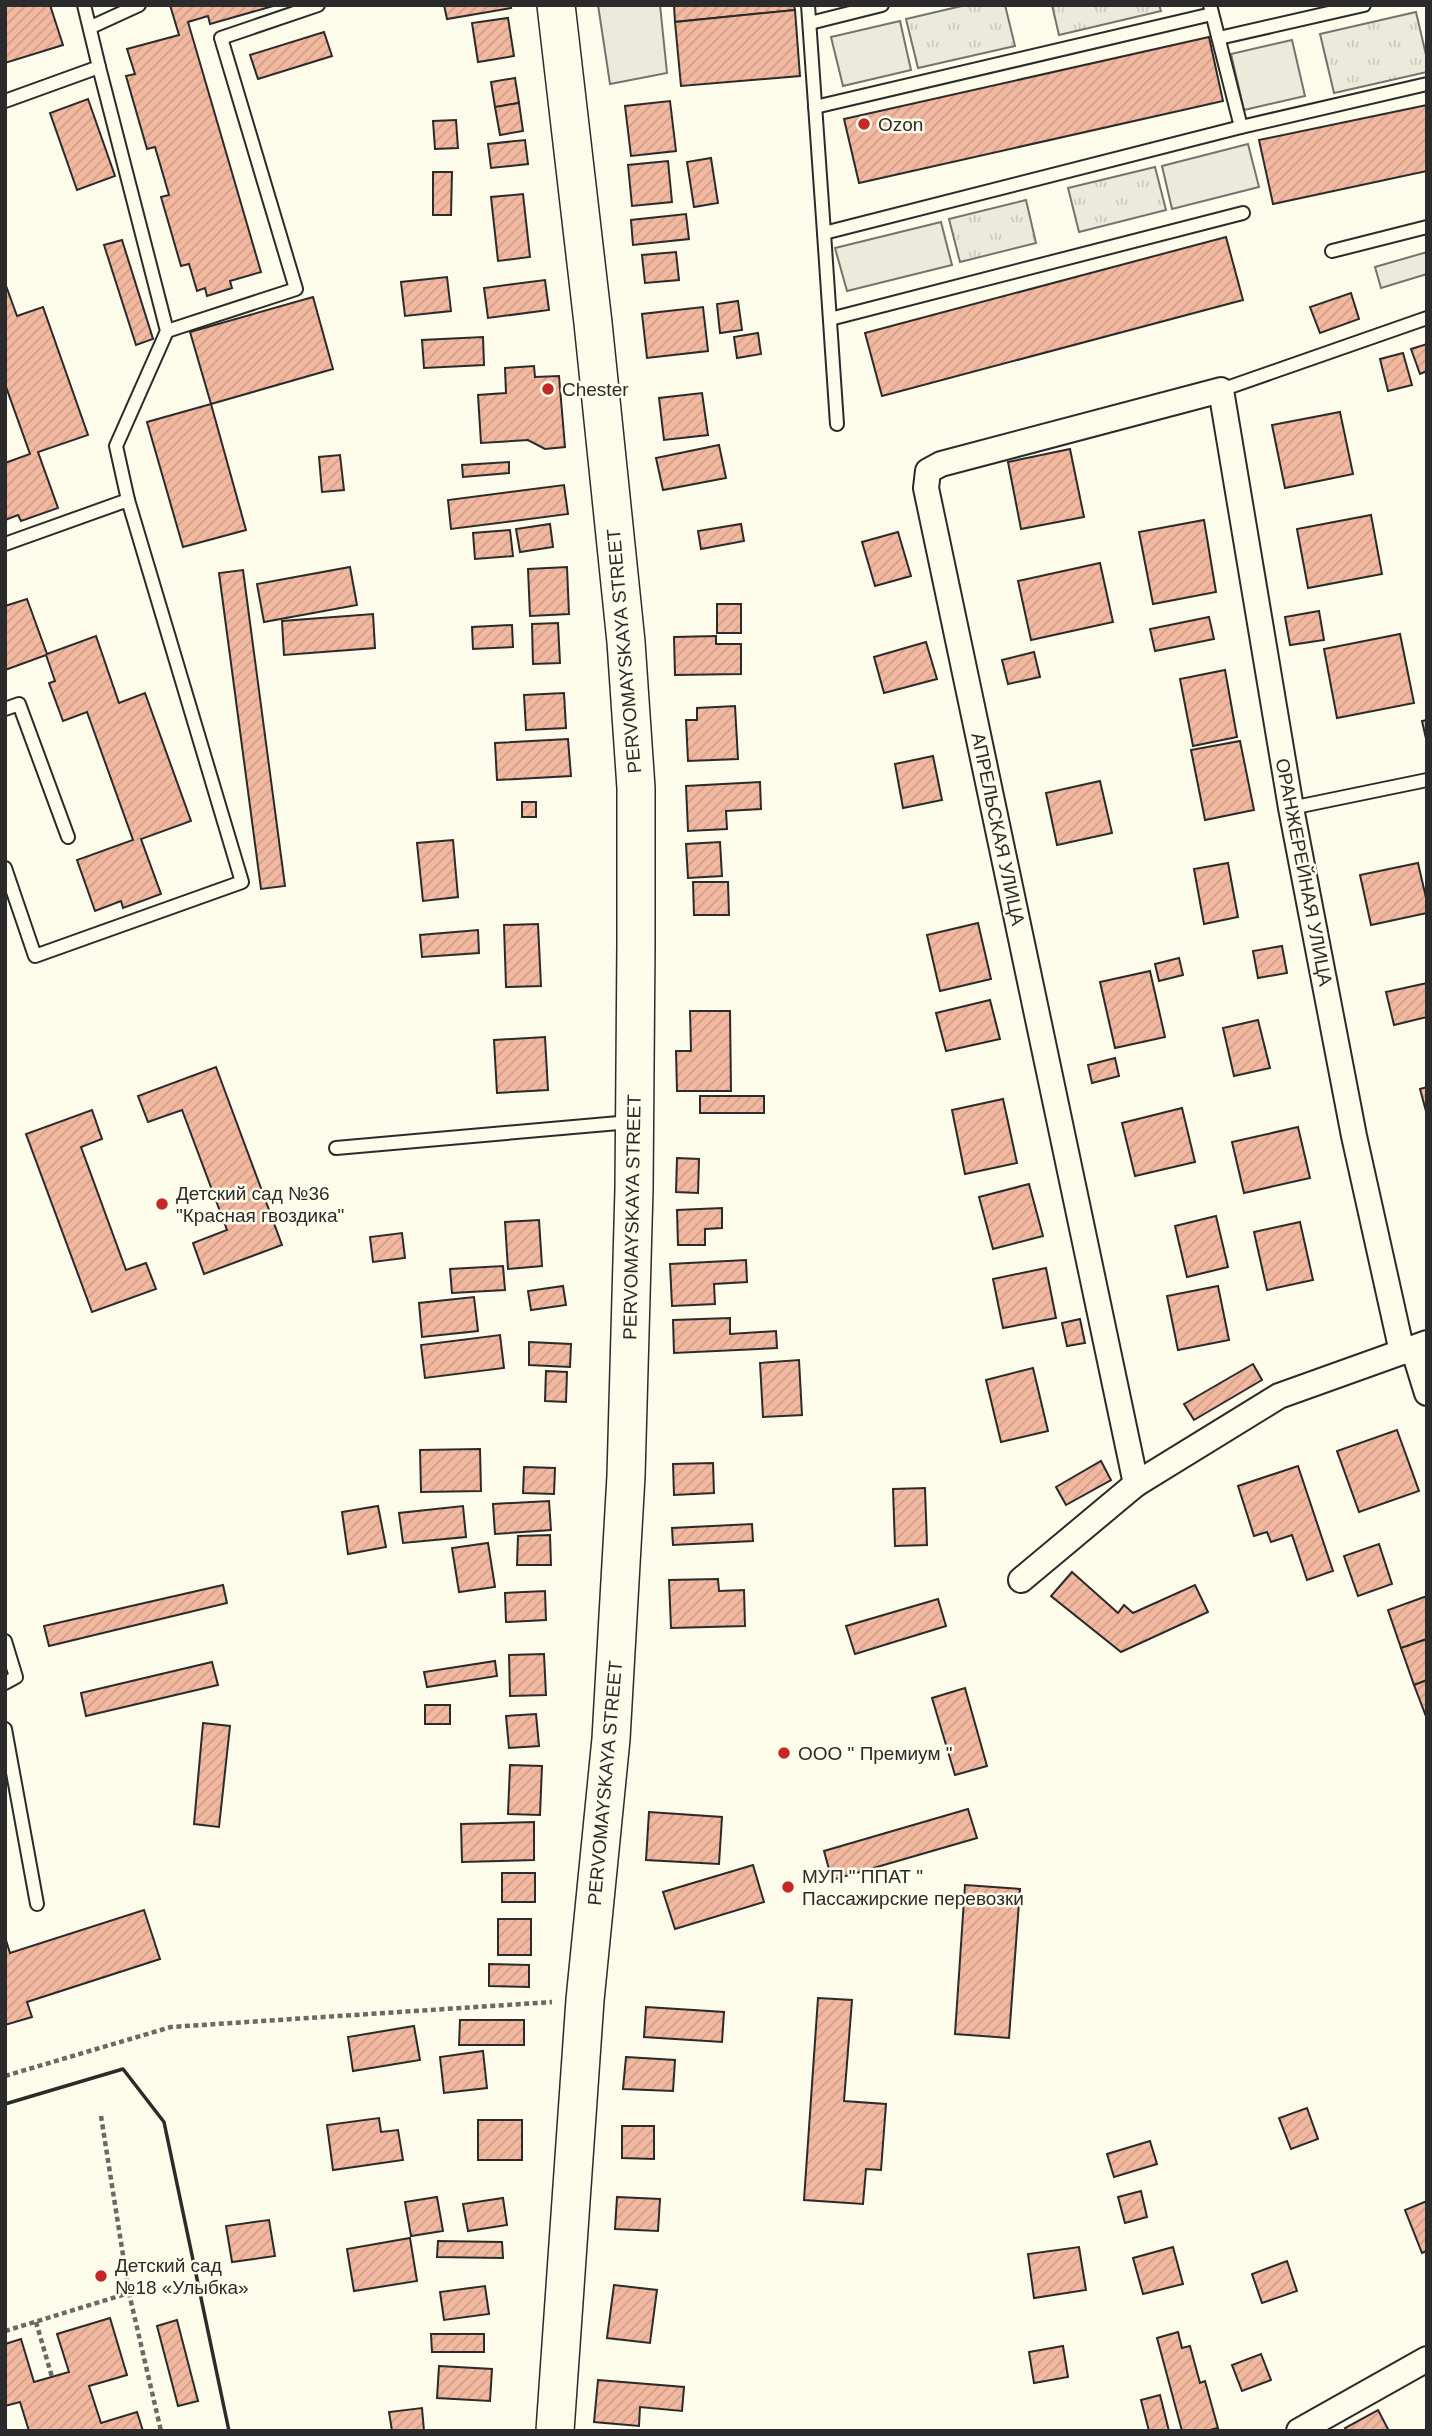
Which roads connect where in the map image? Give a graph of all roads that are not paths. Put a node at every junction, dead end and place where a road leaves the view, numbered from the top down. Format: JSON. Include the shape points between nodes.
{"nodes":[{"id":1,"x":84,"y":5,"type":"edge"},
{"id":2,"x":139,"y":5,"type":"edge"},
{"id":3,"x":318,"y":5,"type":"edge"},
{"id":4,"x":556,"y":5,"type":"edge"},
{"id":5,"x":808,"y":5,"type":"edge"},
{"id":6,"x":882,"y":5,"type":"edge"},
{"id":7,"x":1364,"y":5,"type":"edge"},
{"id":8,"x":1211,"y":10,"type":"edge"},
{"id":9,"x":810,"y":23,"type":"junction"},
{"id":10,"x":91,"y":27,"type":"junction"},
{"id":11,"x":1219,"y":38,"type":"junction"},
{"id":12,"x":99,"y":67,"type":"junction"},
{"id":13,"x":1427,"y":84,"type":"edge"},
{"id":14,"x":5,"y":101,"type":"edge"},
{"id":15,"x":815,"y":107,"type":"junction"},
{"id":16,"x":1241,"y":127,"type":"junction"},
{"id":17,"x":1243,"y":213,"type":"dead end"},
{"id":18,"x":1427,"y":227,"type":"edge"},
{"id":19,"x":824,"y":233,"type":"junction"},
{"id":20,"x":1332,"y":251,"type":"dead end"},
{"id":21,"x":1427,"y":318,"type":"edge"},
{"id":22,"x":830,"y":319,"type":"junction"},
{"id":23,"x":167,"y":331,"type":"junction"},
{"id":24,"x":1221,"y":390,"type":"junction"},
{"id":25,"x":837,"y":424,"type":"dead end"},
{"id":26,"x":128,"y":500,"type":"junction"},
{"id":27,"x":5,"y":544,"type":"edge"},
{"id":28,"x":5,"y":709,"type":"edge"},
{"id":29,"x":1427,"y":780,"type":"edge"},
{"id":30,"x":1291,"y":808,"type":"junction"},
{"id":31,"x":68,"y":837,"type":"dead end"},
{"id":32,"x":5,"y":867,"type":"edge"},
{"id":33,"x":634,"y":1121,"type":"junction"},
{"id":34,"x":336,"y":1147,"type":"dead end"},
{"id":35,"x":1414,"y":1348,"type":"edge"},
{"id":36,"x":1427,"y":1393,"type":"edge"},
{"id":37,"x":1136,"y":1484,"type":"junction"},
{"id":38,"x":1021,"y":1580,"type":"dead end"},
{"id":39,"x":5,"y":1641,"type":"edge"},
{"id":40,"x":5,"y":1683,"type":"edge"},
{"id":41,"x":5,"y":1729,"type":"edge"},
{"id":42,"x":37,"y":1904,"type":"dead end"},
{"id":43,"x":1427,"y":2359,"type":"edge"},
{"id":44,"x":555,"y":2431,"type":"edge"},
{"id":45,"x":1298,"y":2431,"type":"edge"}],
"edges":[{"from":1,"to":10,"type":"lane"},
{"from":2,"to":10,"type":"lane"},
{"from":3,"to":23,"type":"lane","via":[[221,38],[296,289]]},
{"from":4,"to":33,"type":"street","name":"PERVOMAYSKAYA STREET","via":[[626,642],[636,788]]},
{"from":5,"to":9,"type":"lane"},
{"from":6,"to":9,"type":"lane"},
{"from":7,"to":11,"type":"lane"},
{"from":8,"to":11,"type":"lane"},
{"from":8,"to":15,"type":"lane"},
{"from":9,"to":15,"type":"lane"},
{"from":10,"to":12,"type":"lane"},
{"from":11,"to":16,"type":"lane"},
{"from":12,"to":14,"type":"lane"},
{"from":12,"to":23,"type":"lane"},
{"from":13,"to":16,"type":"lane"},
{"from":15,"to":19,"type":"lane"},
{"from":16,"to":19,"type":"lane"},
{"from":17,"to":22,"type":"lane"},
{"from":18,"to":20,"type":"lane"},
{"from":19,"to":22,"type":"lane"},
{"from":21,"to":24,"type":"lane"},
{"from":22,"to":25,"type":"lane"},
{"from":23,"to":26,"type":"lane","via":[[116,446]]},
{"from":24,"to":30,"type":"street","name":"ОРАНЖЕРЕЙНАЯ УЛИЦА"},
{"from":24,"to":37,"type":"street","name":"АПРЕЛЬСКАЯ УЛИЦА","via":[[941,464],[928,471],[926,488]]},
{"from":26,"to":27,"type":"lane"},
{"from":26,"to":32,"type":"lane","via":[[242,882],[35,956]]},
{"from":28,"to":31,"type":"lane","via":[[19,704]]},
{"from":29,"to":30,"type":"lane"},
{"from":30,"to":35,"type":"street","name":"ОРАНЖЕРЕЙНАЯ УЛИЦА","via":[[1354,1136]]},
{"from":33,"to":34,"type":"lane"},
{"from":33,"to":44,"type":"street","name":"PERVOMAYSKAYA STREET","via":[[626,1476],[611,1739],[584,2000]]},
{"from":35,"to":36,"type":"street","name":"ОРАНЖЕРЕЙНАЯ УЛИЦА"},
{"from":35,"to":37,"type":"street","via":[[1279,1396]]},
{"from":37,"to":38,"type":"street"},
{"from":39,"to":40,"type":"lane","via":[[16,1678]]},
{"from":41,"to":42,"type":"lane"},
{"from":43,"to":45,"type":"street"}]}
